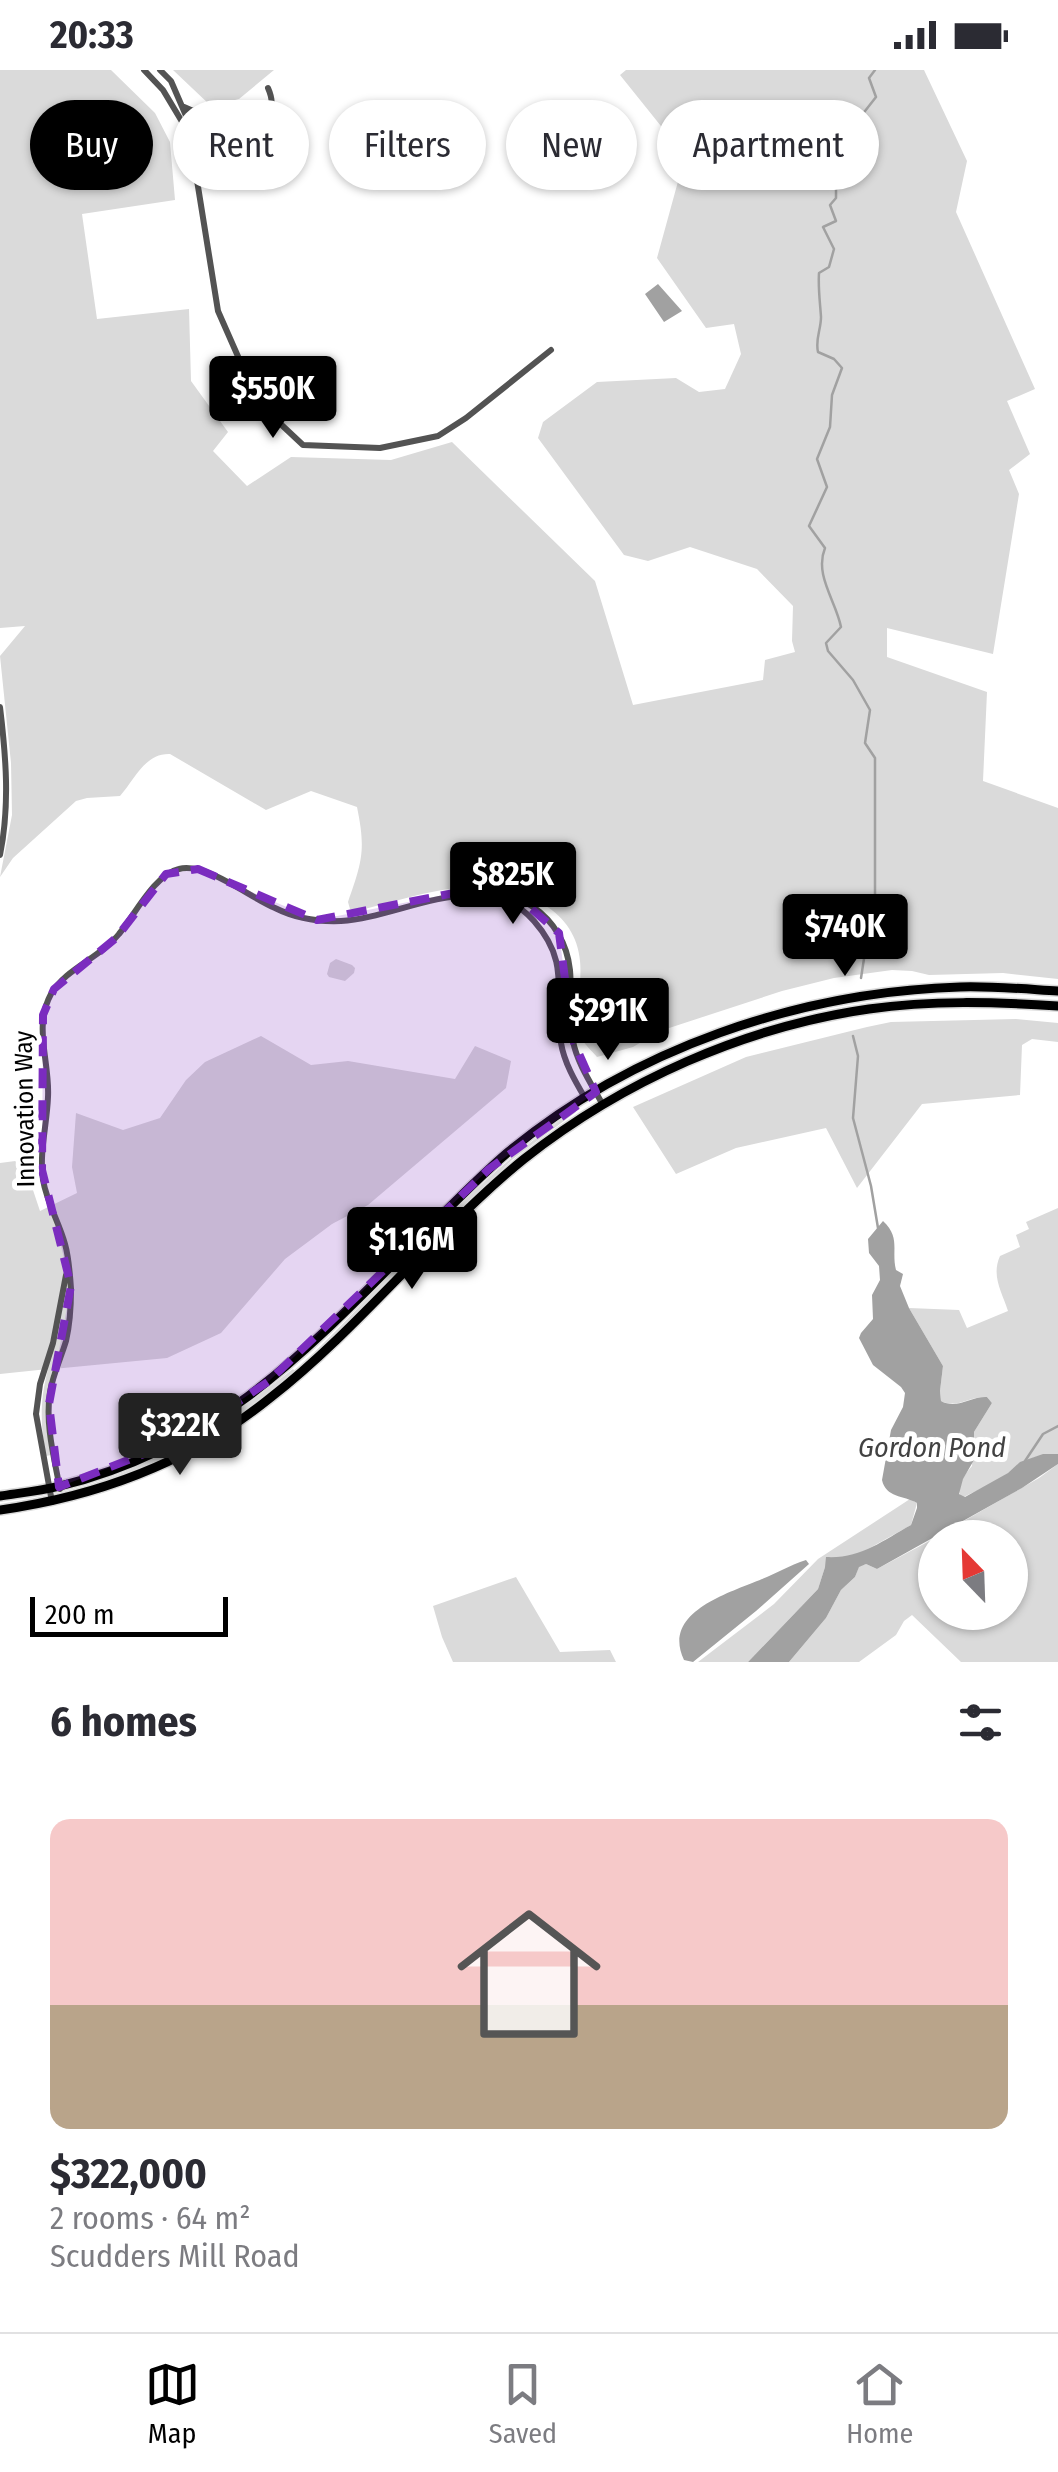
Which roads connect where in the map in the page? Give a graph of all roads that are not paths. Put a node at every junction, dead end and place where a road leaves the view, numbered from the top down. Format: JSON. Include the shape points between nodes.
{"nodes":[{"id":1,"x":144,"y":70,"type":"edge"},
{"id":2,"x":162,"y":72,"type":"edge"},
{"id":3,"x":268,"y":88,"type":"dead end"},
{"id":4,"x":180,"y":100,"type":"edge"},
{"id":5,"x":272,"y":100,"type":"edge"},
{"id":6,"x":173,"y":108,"type":"edge"},
{"id":7,"x":198,"y":190,"type":"edge"},
{"id":8,"x":551,"y":350,"type":"dead end"},
{"id":9,"x":0,"y":707,"type":"edge"},
{"id":10,"x":0,"y":855,"type":"edge"},
{"id":11,"x":447,"y":898,"type":"junction"},
{"id":12,"x":1058,"y":991,"type":"edge"},
{"id":13,"x":1058,"y":1006,"type":"edge"},
{"id":14,"x":596,"y":1092,"type":"junction"},
{"id":15,"x":585,"y":1098,"type":"junction"},
{"id":16,"x":602,"y":1105,"type":"junction"},
{"id":17,"x":68,"y":1264,"type":"junction"},
{"id":18,"x":56,"y":1330,"type":"junction"},
{"id":19,"x":68,"y":1333,"type":"junction"},
{"id":20,"x":54,"y":1488,"type":"junction"},
{"id":21,"x":0,"y":1496,"type":"edge"},
{"id":22,"x":57,"y":1501,"type":"junction"},
{"id":23,"x":0,"y":1510,"type":"edge"}],
"edges":[{"from":1,"to":6,"type":"street"},
{"from":2,"to":4,"type":"street"},
{"from":3,"to":5,"type":"street"},
{"from":7,"to":8,"type":"street","via":[[218,311],[270,415],[303,445],[380,448],[438,436]]},
{"from":9,"to":10,"type":"street","via":[[8,783]]},
{"from":11,"to":14,"type":"street","name":"Innovation Way","via":[[464,891],[502,892],[527,902],[559,933],[569,964],[574,1047]]},
{"from":11,"to":15,"type":"street","name":"Innovation Way","via":[[502,900],[526,913],[546,936],[559,970],[561,1044]]},
{"from":11,"to":17,"type":"street","name":"Innovation Way","via":[[318,920],[274,908],[198,869],[180,868],[160,880],[116,938],[54,988],[43,1015],[48,1096],[42,1170]]},
{"from":12,"to":14,"type":"main road","via":[[943,988],[812,1006],[686,1046]]},
{"from":13,"to":16,"type":"main road","via":[[956,1003],[841,1014],[706,1053]]},
{"from":14,"to":15,"type":"main road"},
{"from":14,"to":16,"type":"street","name":"Innovation Way"},
{"from":15,"to":20,"type":"main road","via":[[500,1160],[318,1339],[228,1413],[138,1460]]},
{"from":16,"to":22,"type":"main road","via":[[484,1194],[256,1409],[174,1459]]},
{"from":17,"to":18,"type":"street","name":"Innovation Way"},
{"from":17,"to":19,"type":"street","name":"Innovation Way"},
{"from":18,"to":19,"type":"street"},
{"from":18,"to":20,"type":"street","name":"Innovation Way","via":[[36,1414]]},
{"from":19,"to":20,"type":"street","name":"Innovation Way","via":[[49,1404]]},
{"from":20,"to":21,"type":"main road"},
{"from":20,"to":22,"type":"street"},
{"from":22,"to":23,"type":"main road"}]}
